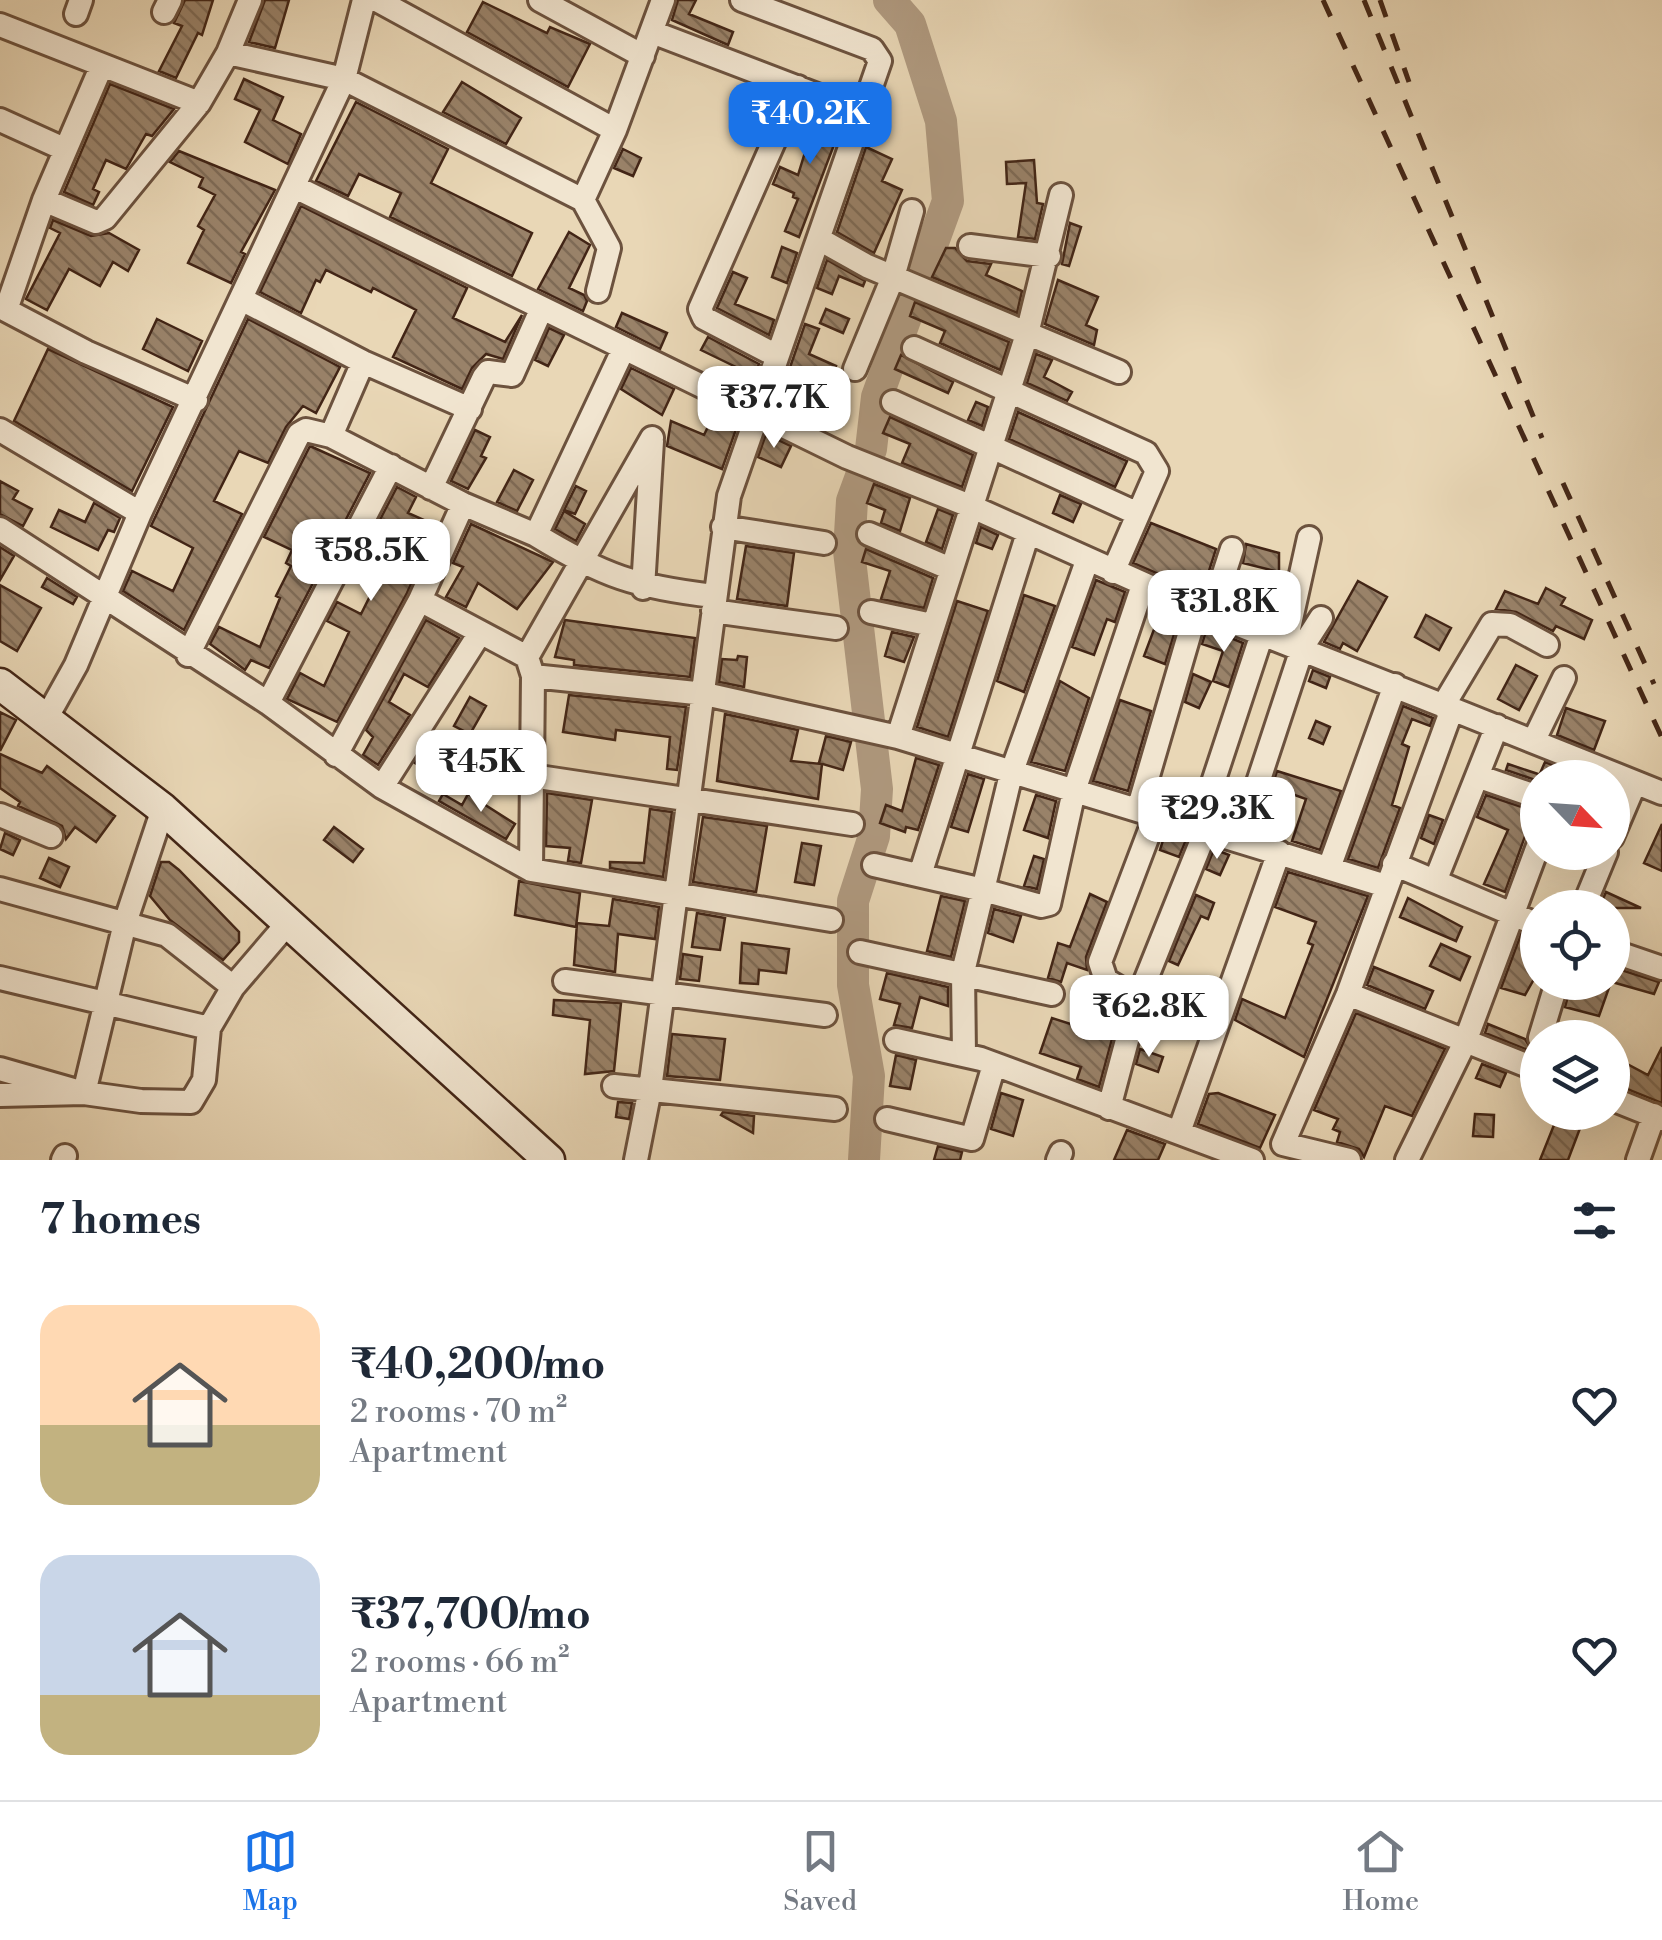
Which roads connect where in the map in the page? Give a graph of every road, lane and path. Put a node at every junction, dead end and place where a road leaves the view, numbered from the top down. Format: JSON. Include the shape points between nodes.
{"nodes":[{"id":1,"x":250,"y":0,"type":"edge"},
{"id":2,"x":540,"y":0,"type":"edge"},
{"id":3,"x":663,"y":0,"type":"edge"},
{"id":4,"x":742,"y":0,"type":"edge"},
{"id":5,"x":362,"y":3,"type":"edge"},
{"id":6,"x":0,"y":26,"type":"edge"},
{"id":7,"x":652,"y":32,"type":"junction"},
{"id":8,"x":228,"y":53,"type":"junction"},
{"id":9,"x":643,"y":56,"type":"junction"},
{"id":10,"x":102,"y":65,"type":"junction"},
{"id":11,"x":344,"y":80,"type":"junction"},
{"id":12,"x":798,"y":87,"type":"junction"},
{"id":13,"x":199,"y":104,"type":"junction"},
{"id":14,"x":864,"y":113,"type":"junction"},
{"id":15,"x":0,"y":120,"type":"edge"},
{"id":16,"x":616,"y":130,"type":"junction"},
{"id":17,"x":64,"y":149,"type":"junction"},
{"id":18,"x":295,"y":187,"type":"junction"},
{"id":19,"x":1061,"y":195,"type":"dead end"},
{"id":20,"x":44,"y":200,"type":"junction"},
{"id":21,"x":584,"y":200,"type":"junction"},
{"id":22,"x":912,"y":211,"type":"dead end"},
{"id":23,"x":819,"y":239,"type":"junction"},
{"id":24,"x":970,"y":246,"type":"dead end"},
{"id":25,"x":1049,"y":256,"type":"junction"},
{"id":26,"x":904,"y":281,"type":"junction"},
{"id":27,"x":6,"y":284,"type":"edge"},
{"id":28,"x":598,"y":291,"type":"dead end"},
{"id":29,"x":240,"y":299,"type":"junction"},
{"id":30,"x":541,"y":310,"type":"junction"},
{"id":31,"x":4,"y":316,"type":"edge"},
{"id":32,"x":1027,"y":334,"type":"junction"},
{"id":33,"x":624,"y":348,"type":"junction"},
{"id":34,"x":914,"y":348,"type":"dead end"},
{"id":35,"x":778,"y":356,"type":"junction"},
{"id":36,"x":363,"y":362,"type":"junction"},
{"id":37,"x":855,"y":369,"type":"dead end"},
{"id":38,"x":1119,"y":372,"type":"dead end"},
{"id":39,"x":1008,"y":392,"type":"junction"},
{"id":40,"x":196,"y":400,"type":"junction"},
{"id":41,"x":893,"y":402,"type":"dead end"},
{"id":42,"x":470,"y":409,"type":"junction"},
{"id":43,"x":758,"y":416,"type":"junction"},
{"id":44,"x":0,"y":430,"type":"edge"},
{"id":45,"x":331,"y":436,"type":"junction"},
{"id":46,"x":992,"y":449,"type":"junction"},
{"id":47,"x":392,"y":466,"type":"junction"},
{"id":48,"x":431,"y":488,"type":"junction"},
{"id":49,"x":463,"y":504,"type":"junction"},
{"id":50,"x":970,"y":506,"type":"junction"},
{"id":51,"x":140,"y":512,"type":"junction"},
{"id":52,"x":1136,"y":514,"type":"junction"},
{"id":53,"x":723,"y":528,"type":"junction"},
{"id":54,"x":0,"y":530,"type":"edge"},
{"id":55,"x":1028,"y":533,"type":"junction"},
{"id":56,"x":870,"y":534,"type":"dead end"},
{"id":57,"x":536,"y":535,"type":"junction"},
{"id":58,"x":1308,"y":538,"type":"dead end"},
{"id":59,"x":824,"y":542,"type":"dead end"},
{"id":60,"x":1232,"y":550,"type":"dead end"},
{"id":61,"x":1087,"y":561,"type":"junction"},
{"id":62,"x":581,"y":563,"type":"junction"},
{"id":63,"x":951,"y":568,"type":"junction"},
{"id":64,"x":1113,"y":572,"type":"junction"},
{"id":65,"x":1143,"y":585,"type":"junction"},
{"id":66,"x":643,"y":588,"type":"junction"},
{"id":67,"x":103,"y":598,"type":"junction"},
{"id":68,"x":420,"y":600,"type":"junction"},
{"id":69,"x":714,"y":604,"type":"junction"},
{"id":70,"x":1204,"y":611,"type":"junction"},
{"id":71,"x":871,"y":612,"type":"dead end"},
{"id":72,"x":1321,"y":618,"type":"dead end"},
{"id":73,"x":932,"y":625,"type":"junction"},
{"id":74,"x":836,"y":628,"type":"dead end"},
{"id":75,"x":480,"y":632,"type":"junction"},
{"id":76,"x":1262,"y":634,"type":"junction"},
{"id":77,"x":1294,"y":644,"type":"junction"},
{"id":78,"x":1547,"y":645,"type":"dead end"},
{"id":79,"x":188,"y":655,"type":"junction"},
{"id":80,"x":530,"y":666,"type":"junction"},
{"id":81,"x":1564,"y":678,"type":"dead end"},
{"id":82,"x":0,"y":684,"type":"edge"},
{"id":83,"x":1395,"y":685,"type":"junction"},
{"id":84,"x":705,"y":694,"type":"junction"},
{"id":85,"x":268,"y":703,"type":"junction"},
{"id":86,"x":1448,"y":707,"type":"junction"},
{"id":87,"x":48,"y":717,"type":"junction"},
{"id":88,"x":1497,"y":726,"type":"junction"},
{"id":89,"x":889,"y":736,"type":"junction"},
{"id":90,"x":1534,"y":740,"type":"junction"},
{"id":91,"x":336,"y":755,"type":"junction"},
{"id":92,"x":958,"y":756,"type":"junction"},
{"id":93,"x":1011,"y":774,"type":"junction"},
{"id":94,"x":532,"y":776,"type":"junction"},
{"id":95,"x":1477,"y":776,"type":"junction"},
{"id":96,"x":1635,"y":784,"type":"junction"},
{"id":97,"x":382,"y":787,"type":"junction"},
{"id":98,"x":1074,"y":791,"type":"junction"},
{"id":99,"x":1520,"y":792,"type":"edge"},
{"id":100,"x":1662,"y":793,"type":"edge"},
{"id":101,"x":691,"y":796,"type":"junction"},
{"id":102,"x":1630,"y":796,"type":"edge"},
{"id":103,"x":163,"y":809,"type":"junction"},
{"id":104,"x":1146,"y":813,"type":"junction"},
{"id":105,"x":0,"y":815,"type":"edge"},
{"id":106,"x":852,"y":824,"type":"dead end"},
{"id":107,"x":1202,"y":829,"type":"junction"},
{"id":108,"x":52,"y":836,"type":"dead end"},
{"id":109,"x":1239,"y":840,"type":"junction"},
{"id":110,"x":1279,"y":852,"type":"junction"},
{"id":111,"x":874,"y":866,"type":"dead end"},
{"id":112,"x":1329,"y":868,"type":"junction"},
{"id":113,"x":531,"y":870,"type":"junction"},
{"id":114,"x":1529,"y":870,"type":"edge"},
{"id":115,"x":1390,"y":874,"type":"junction"},
{"id":116,"x":920,"y":875,"type":"junction"},
{"id":117,"x":1436,"y":879,"type":"junction"},
{"id":118,"x":0,"y":889,"type":"edge"},
{"id":119,"x":983,"y":890,"type":"junction"},
{"id":120,"x":675,"y":894,"type":"junction"},
{"id":121,"x":1512,"y":916,"type":"junction"},
{"id":122,"x":1520,"y":918,"type":"edge"},
{"id":123,"x":832,"y":920,"type":"dead end"},
{"id":124,"x":125,"y":923,"type":"junction"},
{"id":125,"x":287,"y":924,"type":"junction"},
{"id":126,"x":860,"y":952,"type":"dead end"},
{"id":127,"x":1630,"y":957,"type":"edge"},
{"id":128,"x":1662,"y":968,"type":"edge"},
{"id":129,"x":963,"y":972,"type":"junction"},
{"id":130,"x":0,"y":978,"type":"edge"},
{"id":131,"x":565,"y":981,"type":"dead end"},
{"id":132,"x":234,"y":987,"type":"junction"},
{"id":133,"x":663,"y":994,"type":"junction"},
{"id":134,"x":1052,"y":994,"type":"dead end"},
{"id":135,"x":1348,"y":994,"type":"junction"},
{"id":136,"x":1138,"y":999,"type":"junction"},
{"id":137,"x":104,"y":1002,"type":"junction"},
{"id":138,"x":824,"y":1016,"type":"dead end"},
{"id":139,"x":209,"y":1028,"type":"junction"},
{"id":140,"x":896,"y":1040,"type":"dead end"},
{"id":141,"x":1465,"y":1042,"type":"junction"},
{"id":142,"x":964,"y":1054,"type":"junction"},
{"id":143,"x":1520,"y":1057,"type":"edge"},
{"id":144,"x":994,"y":1065,"type":"junction"},
{"id":145,"x":0,"y":1069,"type":"edge"},
{"id":146,"x":614,"y":1086,"type":"dead end"},
{"id":147,"x":650,"y":1089,"type":"junction"},
{"id":148,"x":84,"y":1093,"type":"junction"},
{"id":149,"x":0,"y":1095,"type":"edge"},
{"id":150,"x":1630,"y":1106,"type":"edge"},
{"id":151,"x":1110,"y":1108,"type":"junction"},
{"id":152,"x":835,"y":1110,"type":"dead end"},
{"id":153,"x":1658,"y":1117,"type":"edge"},
{"id":154,"x":888,"y":1119,"type":"dead end"},
{"id":155,"x":1179,"y":1132,"type":"junction"},
{"id":156,"x":969,"y":1150,"type":"edge"},
{"id":157,"x":1279,"y":1152,"type":"edge"},
{"id":158,"x":549,"y":1160,"type":"edge"},
{"id":159,"x":636,"y":1160,"type":"edge"},
{"id":160,"x":1252,"y":1160,"type":"edge"},
{"id":161,"x":1348,"y":1160,"type":"edge"},
{"id":162,"x":1408,"y":1160,"type":"edge"},
{"id":163,"x":1638,"y":1160,"type":"edge"}],
"edges":[{"from":1,"to":8,"type":"street"},
{"from":2,"to":9,"type":"street"},
{"from":3,"to":7,"type":"street"},
{"from":4,"to":14,"type":"street","via":[[879,55]]},
{"from":5,"to":11,"type":"street"},
{"from":5,"to":16,"type":"street"},
{"from":6,"to":10,"type":"street"},
{"from":7,"to":9,"type":"street"},
{"from":7,"to":12,"type":"street"},
{"from":8,"to":11,"type":"street"},
{"from":8,"to":13,"type":"street"},
{"from":9,"to":16,"type":"street"},
{"from":10,"to":13,"type":"street"},
{"from":10,"to":17,"type":"street"},
{"from":11,"to":18,"type":"street"},
{"from":11,"to":21,"type":"street"},
{"from":12,"to":14,"type":"street"},
{"from":12,"to":35,"type":"street","via":[[700,309],[704,318]]},
{"from":13,"to":20,"type":"street","via":[[105,218],[96,222]]},
{"from":14,"to":23,"type":"street"},
{"from":15,"to":17,"type":"street"},
{"from":16,"to":21,"type":"street"},
{"from":17,"to":20,"type":"street"},
{"from":18,"to":29,"type":"street"},
{"from":18,"to":30,"type":"street"},
{"from":19,"to":25,"type":"street"},
{"from":20,"to":27,"type":"street"},
{"from":21,"to":28,"type":"street","via":[[610,248]]},
{"from":22,"to":26,"type":"street"},
{"from":23,"to":26,"type":"street"},
{"from":23,"to":35,"type":"street"},
{"from":24,"to":25,"type":"street"},
{"from":25,"to":32,"type":"street"},
{"from":26,"to":32,"type":"street"},
{"from":26,"to":37,"type":"street"},
{"from":27,"to":31,"type":"street"},
{"from":29,"to":36,"type":"street"},
{"from":29,"to":40,"type":"street"},
{"from":30,"to":33,"type":"street"},
{"from":30,"to":42,"type":"street","via":[[512,375],[488,372]]},
{"from":31,"to":40,"type":"street"},
{"from":32,"to":38,"type":"street"},
{"from":32,"to":39,"type":"street"},
{"from":33,"to":43,"type":"street"},
{"from":33,"to":57,"type":"street"},
{"from":34,"to":39,"type":"street"},
{"from":35,"to":43,"type":"street"},
{"from":36,"to":42,"type":"street"},
{"from":36,"to":45,"type":"street"},
{"from":39,"to":46,"type":"street"},
{"from":39,"to":52,"type":"street","via":[[1146,453],[1157,471]]},
{"from":40,"to":51,"type":"street"},
{"from":41,"to":46,"type":"street"},
{"from":42,"to":48,"type":"street"},
{"from":43,"to":50,"type":"street"},
{"from":43,"to":53,"type":"street"},
{"from":44,"to":51,"type":"street"},
{"from":45,"to":47,"type":"street"},
{"from":45,"to":79,"type":"street","via":[[300,434]]},
{"from":46,"to":50,"type":"street"},
{"from":46,"to":52,"type":"street"},
{"from":47,"to":48,"type":"street"},
{"from":47,"to":85,"type":"street"},
{"from":48,"to":49,"type":"street"},
{"from":49,"to":57,"type":"street"},
{"from":49,"to":68,"type":"street"},
{"from":50,"to":55,"type":"street"},
{"from":50,"to":63,"type":"street"},
{"from":51,"to":67,"type":"street"},
{"from":52,"to":64,"type":"street"},
{"from":53,"to":59,"type":"street"},
{"from":53,"to":69,"type":"street"},
{"from":54,"to":67,"type":"street"},
{"from":55,"to":61,"type":"street"},
{"from":55,"to":92,"type":"street"},
{"from":56,"to":63,"type":"street"},
{"from":57,"to":62,"type":"street"},
{"from":58,"to":77,"type":"street"},
{"from":60,"to":70,"type":"street"},
{"from":61,"to":64,"type":"street"},
{"from":61,"to":93,"type":"street"},
{"from":62,"to":66,"type":"street"},
{"from":62,"to":66,"type":"street","via":[[652,438]]},
{"from":62,"to":80,"type":"street"},
{"from":63,"to":73,"type":"street"},
{"from":64,"to":65,"type":"street"},
{"from":65,"to":70,"type":"street"},
{"from":65,"to":98,"type":"street"},
{"from":66,"to":69,"type":"street"},
{"from":67,"to":79,"type":"street"},
{"from":67,"to":87,"type":"street"},
{"from":68,"to":75,"type":"street"},
{"from":68,"to":91,"type":"street"},
{"from":69,"to":74,"type":"street"},
{"from":69,"to":84,"type":"street"},
{"from":70,"to":76,"type":"street"},
{"from":70,"to":104,"type":"street"},
{"from":71,"to":73,"type":"street"},
{"from":72,"to":77,"type":"street"},
{"from":73,"to":89,"type":"street"},
{"from":75,"to":80,"type":"street"},
{"from":75,"to":97,"type":"street"},
{"from":76,"to":77,"type":"street"},
{"from":76,"to":107,"type":"street"},
{"from":77,"to":83,"type":"street"},
{"from":77,"to":109,"type":"street"},
{"from":78,"to":86,"type":"street","via":[[1510,625],[1492,624]]},
{"from":79,"to":85,"type":"street"},
{"from":80,"to":84,"type":"street"},
{"from":80,"to":94,"type":"street"},
{"from":81,"to":90,"type":"street"},
{"from":82,"to":87,"type":"main road"},
{"from":83,"to":86,"type":"street"},
{"from":83,"to":112,"type":"street"},
{"from":84,"to":89,"type":"street"},
{"from":84,"to":101,"type":"street"},
{"from":85,"to":91,"type":"street"},
{"from":86,"to":88,"type":"street"},
{"from":86,"to":115,"type":"street"},
{"from":87,"to":103,"type":"main road"},
{"from":88,"to":90,"type":"street"},
{"from":88,"to":95,"type":"street"},
{"from":89,"to":92,"type":"street"},
{"from":90,"to":96,"type":"street"},
{"from":91,"to":97,"type":"street"},
{"from":92,"to":93,"type":"street"},
{"from":92,"to":116,"type":"street"},
{"from":93,"to":98,"type":"street"},
{"from":93,"to":119,"type":"street"},
{"from":94,"to":101,"type":"street"},
{"from":94,"to":113,"type":"street"},
{"from":95,"to":99,"type":"street"},
{"from":95,"to":117,"type":"street"},
{"from":96,"to":100,"type":"street"},
{"from":96,"to":102,"type":"street"},
{"from":97,"to":113,"type":"street"},
{"from":98,"to":104,"type":"street"},
{"from":98,"to":119,"type":"street","via":[[1050,904]]},
{"from":101,"to":106,"type":"street"},
{"from":101,"to":120,"type":"street"},
{"from":103,"to":124,"type":"street"},
{"from":103,"to":125,"type":"main road"},
{"from":104,"to":107,"type":"street"},
{"from":104,"to":136,"type":"street","via":[[1100,962],[1106,980]]},
{"from":105,"to":108,"type":"street"},
{"from":107,"to":109,"type":"street"},
{"from":107,"to":136,"type":"street"},
{"from":109,"to":110,"type":"street"},
{"from":110,"to":112,"type":"street"},
{"from":110,"to":155,"type":"street"},
{"from":111,"to":116,"type":"street"},
{"from":112,"to":115,"type":"street"},
{"from":113,"to":120,"type":"street"},
{"from":114,"to":121,"type":"street"},
{"from":115,"to":117,"type":"street"},
{"from":115,"to":135,"type":"street"},
{"from":116,"to":119,"type":"street"},
{"from":117,"to":121,"type":"street"},
{"from":118,"to":124,"type":"street"},
{"from":119,"to":129,"type":"street"},
{"from":120,"to":123,"type":"street"},
{"from":120,"to":133,"type":"street"},
{"from":121,"to":122,"type":"street"},
{"from":121,"to":141,"type":"street"},
{"from":124,"to":132,"type":"street","via":[[186,945]]},
{"from":124,"to":137,"type":"street"},
{"from":125,"to":132,"type":"street"},
{"from":125,"to":158,"type":"main road"},
{"from":126,"to":129,"type":"street"},
{"from":127,"to":128,"type":"street"},
{"from":129,"to":134,"type":"street"},
{"from":129,"to":142,"type":"street"},
{"from":130,"to":137,"type":"street"},
{"from":131,"to":133,"type":"street"},
{"from":132,"to":139,"type":"street"},
{"from":133,"to":138,"type":"street"},
{"from":133,"to":147,"type":"street"},
{"from":135,"to":141,"type":"street"},
{"from":135,"to":157,"type":"street"},
{"from":136,"to":151,"type":"street"},
{"from":137,"to":139,"type":"street"},
{"from":137,"to":148,"type":"street"},
{"from":139,"to":148,"type":"street","via":[[204,1080],[192,1102]]},
{"from":140,"to":142,"type":"street"},
{"from":141,"to":143,"type":"street"},
{"from":141,"to":162,"type":"street"},
{"from":142,"to":144,"type":"street"},
{"from":144,"to":151,"type":"street"},
{"from":144,"to":156,"type":"street"},
{"from":145,"to":148,"type":"street"},
{"from":146,"to":147,"type":"street"},
{"from":147,"to":152,"type":"street"},
{"from":147,"to":159,"type":"street"},
{"from":148,"to":149,"type":"street"},
{"from":150,"to":153,"type":"street"},
{"from":151,"to":155,"type":"street"},
{"from":153,"to":163,"type":"street"},
{"from":154,"to":156,"type":"street"},
{"from":155,"to":160,"type":"street"},
{"from":157,"to":161,"type":"street"}]}
